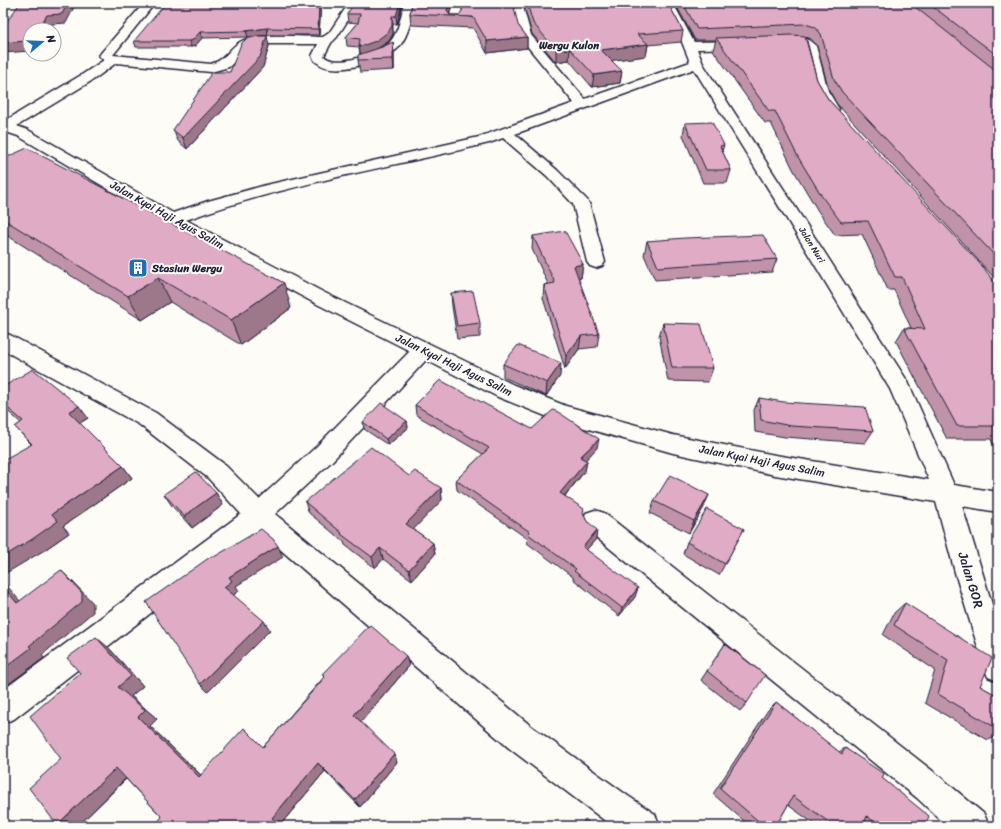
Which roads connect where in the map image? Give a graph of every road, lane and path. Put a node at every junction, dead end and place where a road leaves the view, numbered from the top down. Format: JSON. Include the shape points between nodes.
{"nodes":[{"id":1,"x":150,"y":3,"type":"edge"},
{"id":2,"x":354,"y":3,"type":"edge"},
{"id":3,"x":409,"y":3,"type":"edge"},
{"id":4,"x":457,"y":3,"type":"edge"},
{"id":5,"x":517,"y":3,"type":"edge"},
{"id":6,"x":668,"y":3,"type":"edge"},
{"id":7,"x":455,"y":22,"type":"edge"},
{"id":8,"x":326,"y":41,"type":"junction"},
{"id":9,"x":689,"y":46,"type":"junction"},
{"id":10,"x":113,"y":59,"type":"junction"},
{"id":11,"x":697,"y":64,"type":"junction"},
{"id":12,"x":583,"y":105,"type":"junction"},
{"id":13,"x":840,"y":118,"type":"edge"},
{"id":14,"x":4,"y":127,"type":"edge"},
{"id":15,"x":505,"y":132,"type":"junction"},
{"id":16,"x":172,"y":219,"type":"junction"},
{"id":17,"x":596,"y":262,"type":"dead end"},
{"id":18,"x":6,"y":346,"type":"edge"},
{"id":19,"x":423,"y":350,"type":"junction"},
{"id":20,"x":946,"y":493,"type":"junction"},
{"id":21,"x":998,"y":502,"type":"edge"},
{"id":22,"x":258,"y":514,"type":"junction"},
{"id":23,"x":595,"y":521,"type":"dead end"},
{"id":24,"x":998,"y":667,"type":"edge"},
{"id":25,"x":3,"y":708,"type":"edge"},
{"id":26,"x":643,"y":826,"type":"edge"},
{"id":27,"x":972,"y":826,"type":"edge"}],
"edges":[{"from":1,"to":10,"type":"street","via":[[105,56]]},
{"from":2,"to":8,"type":"street"},
{"from":3,"to":8,"type":"street","via":[[405,23],[395,43],[385,52],[365,60],[332,65],[323,63],[318,56]]},
{"from":4,"to":7,"type":"street"},
{"from":5,"to":12,"type":"street","via":[[525,36]]},
{"from":6,"to":9,"type":"street","name":"Jalan Nuri"},
{"from":8,"to":10,"type":"street","via":[[250,42],[225,64],[211,68]]},
{"from":9,"to":11,"type":"street","name":"Jalan Nuri"},
{"from":9,"to":13,"type":"street","via":[[797,40],[807,43],[812,52],[821,91]]},
{"from":10,"to":14,"type":"street","via":[[88,77]]},
{"from":11,"to":12,"type":"street"},
{"from":11,"to":20,"type":"street","name":"Jalan Nuri","via":[[900,388]]},
{"from":12,"to":15,"type":"street"},
{"from":14,"to":16,"type":"street","name":"Jalan Kyai Haji Agus Salim","via":[[23,133]]},
{"from":15,"to":16,"type":"street","via":[[460,146],[266,189]]},
{"from":15,"to":17,"type":"street","via":[[581,202]]},
{"from":16,"to":19,"type":"street","name":"Jalan Kyai Haji Agus Salim"},
{"from":18,"to":22,"type":"street","via":[[148,419],[216,472]]},
{"from":19,"to":20,"type":"street","name":"Jalan Kyai Haji Agus Salim","via":[[506,392],[569,415],[673,444]]},
{"from":19,"to":22,"type":"street","via":[[325,453]]},
{"from":20,"to":21,"type":"street","name":"Jalan Kyai Haji Agus Salim"},
{"from":20,"to":24,"type":"street","name":"Jalan GOR"},
{"from":22,"to":25,"type":"street"},
{"from":22,"to":26,"type":"street","via":[[520,737]]},
{"from":23,"to":27,"type":"street","via":[[928,787]]}]}
